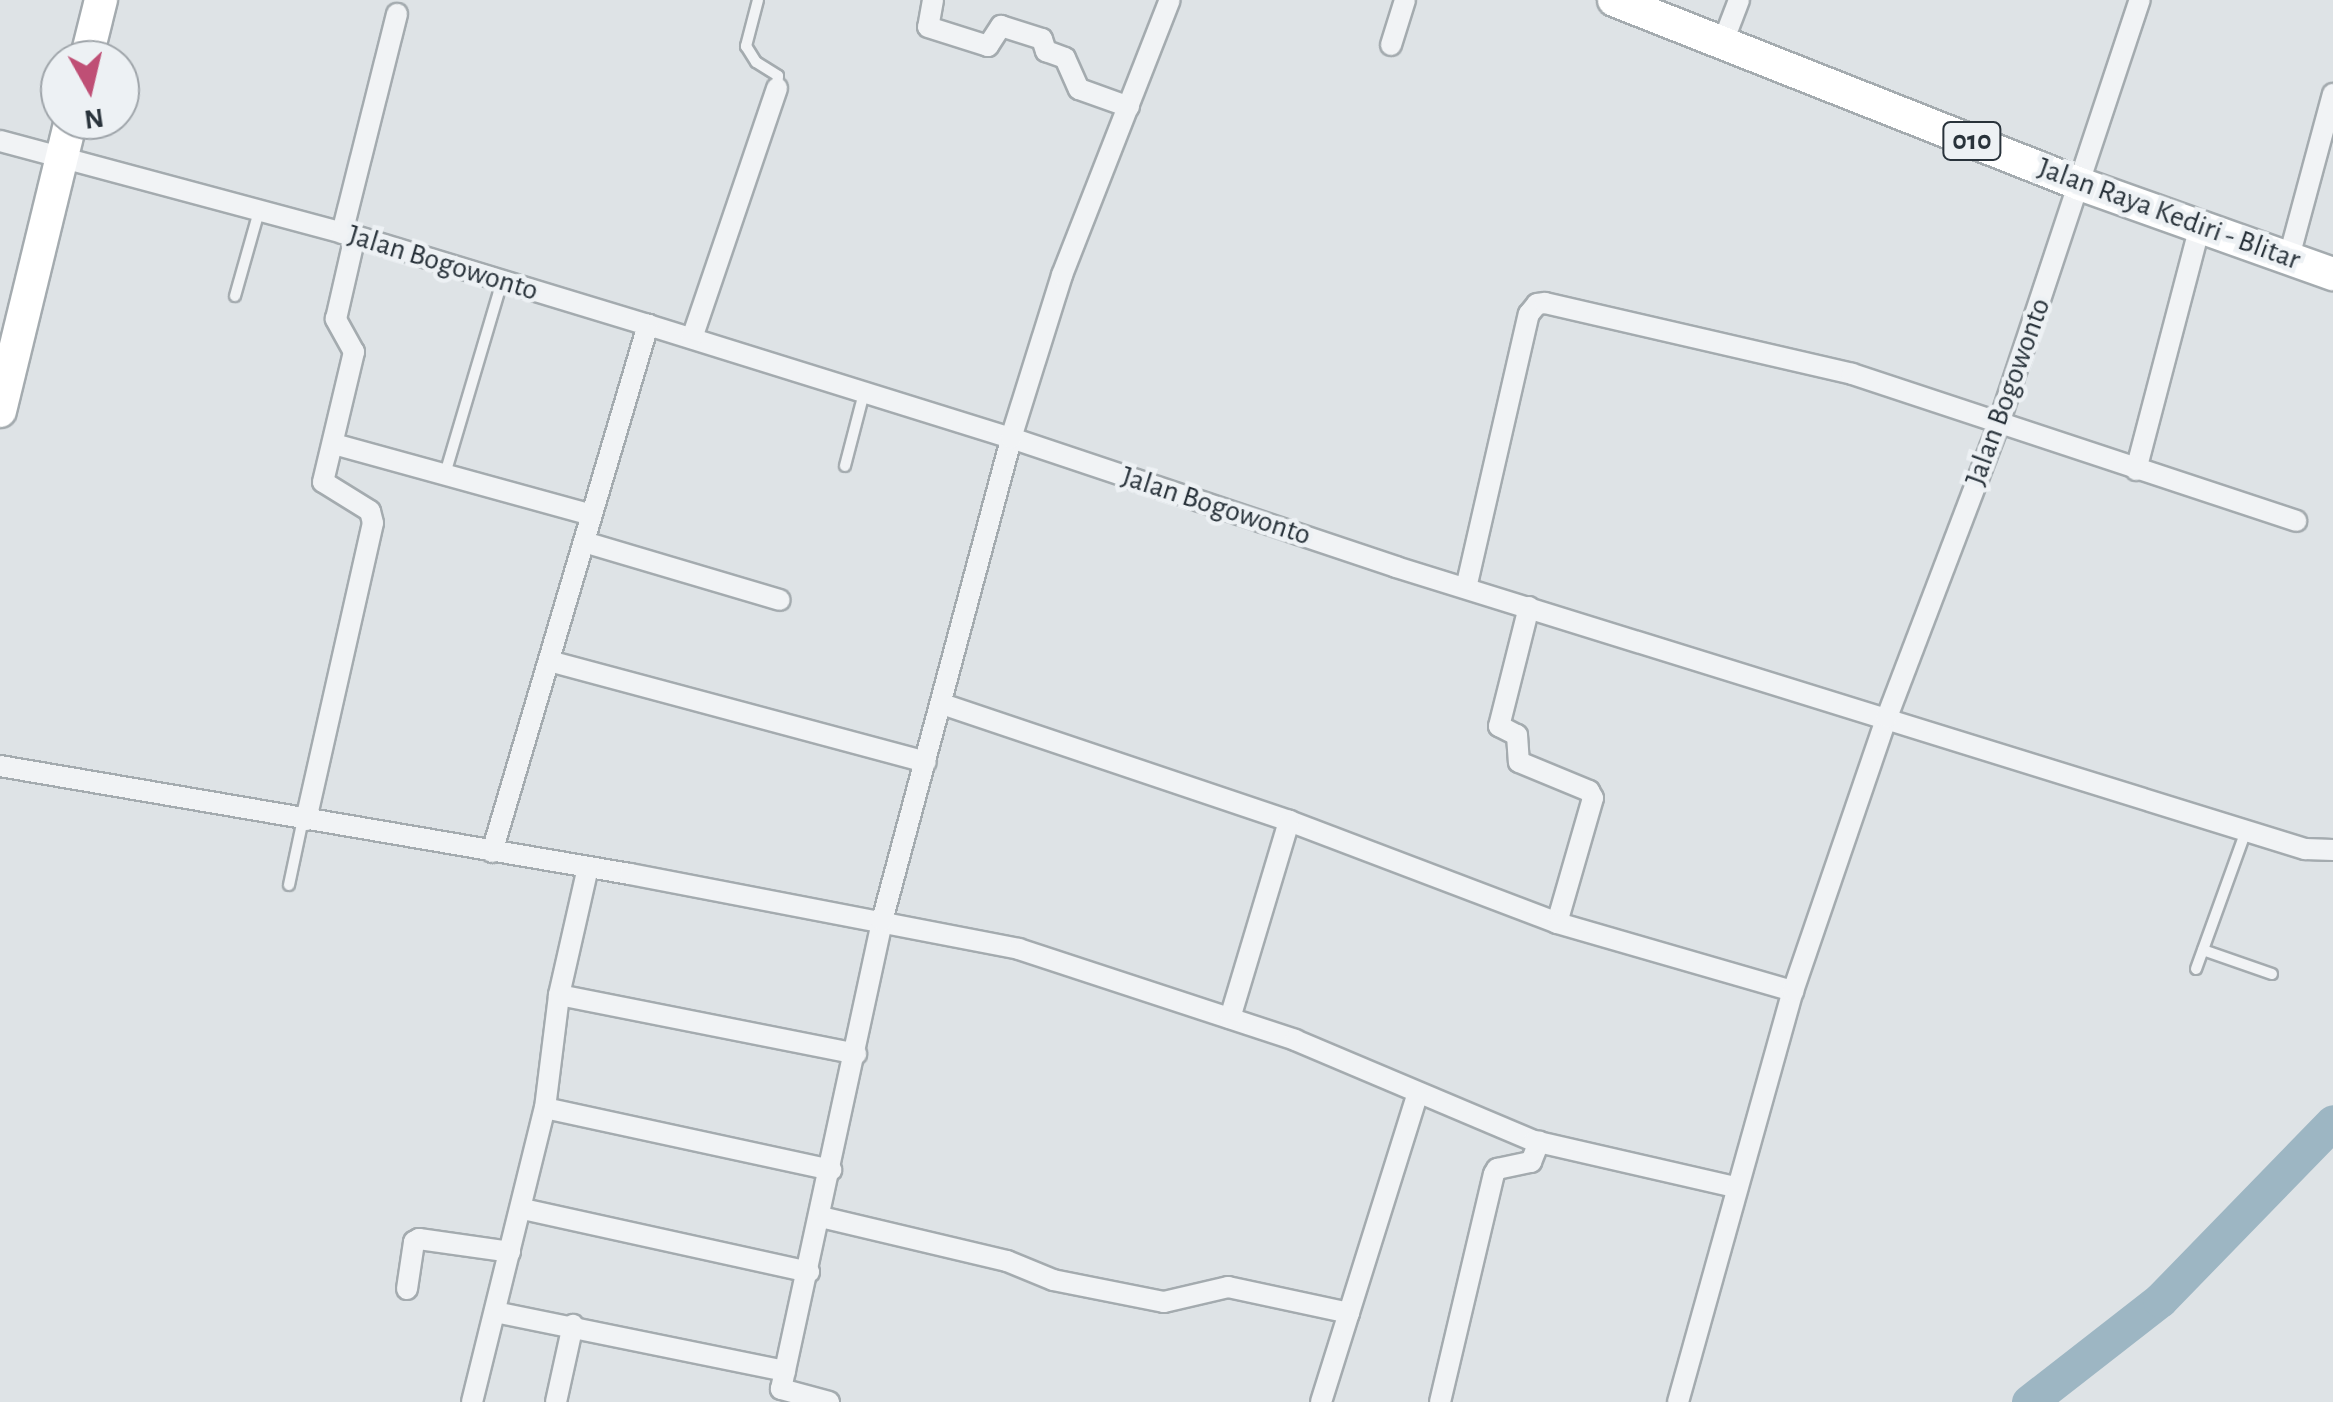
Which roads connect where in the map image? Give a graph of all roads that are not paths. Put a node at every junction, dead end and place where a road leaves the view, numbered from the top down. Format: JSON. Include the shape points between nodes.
{"nodes":[{"id":1,"x":100,"y":0,"type":"edge"},
{"id":2,"x":758,"y":0,"type":"edge"},
{"id":3,"x":932,"y":0,"type":"edge"},
{"id":4,"x":1170,"y":0,"type":"edge"},
{"id":5,"x":1404,"y":0,"type":"edge"},
{"id":6,"x":1614,"y":0,"type":"edge"},
{"id":7,"x":1739,"y":0,"type":"edge"},
{"id":8,"x":2140,"y":0,"type":"edge"},
{"id":9,"x":397,"y":14,"type":"dead end"},
{"id":10,"x":91,"y":40,"type":"edge"},
{"id":11,"x":1723,"y":42,"type":"junction"},
{"id":12,"x":1391,"y":45,"type":"dead end"},
{"id":13,"x":777,"y":88,"type":"joint"},
{"id":14,"x":2333,"y":94,"type":"edge"},
{"id":15,"x":1130,"y":107,"type":"junction"},
{"id":16,"x":66,"y":140,"type":"edge"},
{"id":17,"x":0,"y":141,"type":"edge"},
{"id":18,"x":62,"y":156,"type":"junction"},
{"id":19,"x":2080,"y":184,"type":"junction"},
{"id":20,"x":259,"y":210,"type":"junction"},
{"id":21,"x":2200,"y":226,"type":"junction"},
{"id":22,"x":349,"y":235,"type":"junction"},
{"id":23,"x":2289,"y":257,"type":"junction"},
{"id":24,"x":2333,"y":274,"type":"edge"},
{"id":25,"x":502,"y":281,"type":"junction"},
{"id":26,"x":236,"y":296,"type":"dead end"},
{"id":27,"x":648,"y":325,"type":"junction"},
{"id":28,"x":692,"y":338,"type":"junction"},
{"id":29,"x":865,"y":392,"type":"junction"},
{"id":30,"x":0,"y":411,"type":"edge"},
{"id":31,"x":1999,"y":423,"type":"junction"},
{"id":32,"x":1012,"y":438,"type":"junction"},
{"id":33,"x":334,"y":444,"type":"junction"},
{"id":34,"x":845,"y":466,"type":"dead end"},
{"id":35,"x":2136,"y":470,"type":"junction"},
{"id":36,"x":445,"y":474,"type":"junction"},
{"id":37,"x":589,"y":514,"type":"junction"},
{"id":38,"x":2296,"y":522,"type":"dead end"},
{"id":39,"x":584,"y":542,"type":"junction"},
{"id":40,"x":1466,"y":588,"type":"junction"},
{"id":41,"x":780,"y":600,"type":"dead end"},
{"id":42,"x":1528,"y":608,"type":"junction"},
{"id":43,"x":549,"y":661,"type":"junction"},
{"id":44,"x":942,"y":704,"type":"junction"},
{"id":45,"x":1887,"y":716,"type":"junction"},
{"id":46,"x":926,"y":762,"type":"junction"},
{"id":47,"x":0,"y":766,"type":"edge"},
{"id":48,"x":305,"y":819,"type":"junction"},
{"id":49,"x":1289,"y":821,"type":"junction"},
{"id":50,"x":2246,"y":831,"type":"junction"},
{"id":51,"x":2333,"y":850,"type":"edge"},
{"id":52,"x":492,"y":852,"type":"junction"},
{"id":53,"x":588,"y":868,"type":"junction"},
{"id":54,"x":288,"y":885,"type":"dead end"},
{"id":55,"x":882,"y":921,"type":"junction"},
{"id":56,"x":1558,"y":924,"type":"junction"},
{"id":57,"x":2204,"y":950,"type":"junction"},
{"id":58,"x":2196,"y":969,"type":"dead end"},
{"id":59,"x":2272,"y":974,"type":"dead end"},
{"id":60,"x":1793,"y":990,"type":"junction"},
{"id":61,"x":559,"y":995,"type":"junction"},
{"id":62,"x":1230,"y":1018,"type":"junction"},
{"id":63,"x":856,"y":1054,"type":"junction"},
{"id":64,"x":1417,"y":1095,"type":"junction"},
{"id":65,"x":545,"y":1108,"type":"junction"},
{"id":66,"x":1539,"y":1142,"type":"junction"},
{"id":67,"x":831,"y":1170,"type":"junction"},
{"id":68,"x":1735,"y":1188,"type":"junction"},
{"id":69,"x":523,"y":1210,"type":"junction"},
{"id":70,"x":821,"y":1217,"type":"junction"},
{"id":71,"x":510,"y":1252,"type":"junction"},
{"id":72,"x":809,"y":1272,"type":"junction"},
{"id":73,"x":407,"y":1289,"type":"dead end"},
{"id":74,"x":494,"y":1312,"type":"junction"},
{"id":75,"x":1349,"y":1313,"type":"junction"},
{"id":76,"x":574,"y":1326,"type":"junction"},
{"id":77,"x":782,"y":1388,"type":"edge"},
{"id":78,"x":472,"y":1402,"type":"edge"},
{"id":79,"x":556,"y":1402,"type":"edge"},
{"id":80,"x":829,"y":1402,"type":"edge"},
{"id":81,"x":1321,"y":1402,"type":"edge"},
{"id":82,"x":1440,"y":1402,"type":"edge"},
{"id":83,"x":1678,"y":1402,"type":"edge"}],
"edges":[{"from":1,"to":10,"type":"main road"},
{"from":2,"to":13,"type":"lane","via":[[746,46],[778,76]]},
{"from":3,"to":15,"type":"street","via":[[928,27],[988,46],[1001,26],[1042,39],[1046,51],[1066,58],[1080,89]]},
{"from":4,"to":15,"type":"street"},
{"from":5,"to":12,"type":"street"},
{"from":6,"to":11,"type":"main road","name":"Jalan Raya Kediri - Blitar","number":"010"},
{"from":7,"to":11,"type":"street"},
{"from":8,"to":19,"type":"street","name":"Jalan Bogowonto"},
{"from":9,"to":22,"type":"street"},
{"from":11,"to":19,"type":"main road","name":"Jalan Raya Kediri - Blitar","number":"010"},
{"from":13,"to":28,"type":"street"},
{"from":14,"to":23,"type":"street"},
{"from":15,"to":32,"type":"street","via":[[1062,274]]},
{"from":16,"to":18,"type":"main road"},
{"from":17,"to":18,"type":"street","name":"Jalan Bogowonto"},
{"from":18,"to":20,"type":"street","name":"Jalan Bogowonto"},
{"from":18,"to":30,"type":"main road"},
{"from":19,"to":21,"type":"main road","name":"Jalan Raya Kediri - Blitar","number":"010"},
{"from":19,"to":31,"type":"street","name":"Jalan Bogowonto"},
{"from":20,"to":22,"type":"street","name":"Jalan Bogowonto"},
{"from":20,"to":26,"type":"lane"},
{"from":21,"to":23,"type":"main road","name":"Jalan Raya Kediri - Blitar","number":"010"},
{"from":21,"to":35,"type":"street"},
{"from":22,"to":25,"type":"street","name":"Jalan Bogowonto"},
{"from":22,"to":33,"type":"street","via":[[336,319],[354,352]]},
{"from":23,"to":24,"type":"main road","name":"Jalan Raya Kediri - Blitar","number":"010"},
{"from":25,"to":27,"type":"street","name":"Jalan Bogowonto"},
{"from":25,"to":36,"type":"lane"},
{"from":27,"to":28,"type":"street","name":"Jalan Bogowonto"},
{"from":27,"to":37,"type":"street"},
{"from":28,"to":29,"type":"street","name":"Jalan Bogowonto"},
{"from":29,"to":32,"type":"street","name":"Jalan Bogowonto"},
{"from":29,"to":34,"type":"lane"},
{"from":31,"to":35,"type":"street"},
{"from":31,"to":40,"type":"street","via":[[1852,374],[1537,304],[1529,314]]},
{"from":31,"to":45,"type":"street","name":"Jalan Bogowonto"},
{"from":32,"to":40,"type":"street","name":"Jalan Bogowonto"},
{"from":32,"to":44,"type":"street"},
{"from":33,"to":36,"type":"street"},
{"from":33,"to":48,"type":"street","via":[[323,482],[370,511],[373,522]]},
{"from":35,"to":38,"type":"street"},
{"from":36,"to":37,"type":"street"},
{"from":37,"to":39,"type":"street"},
{"from":39,"to":41,"type":"street"},
{"from":39,"to":43,"type":"street"},
{"from":40,"to":42,"type":"street","name":"Jalan Bogowonto"},
{"from":42,"to":45,"type":"street","name":"Jalan Bogowonto"},
{"from":42,"to":56,"type":"street","via":[[1500,726],[1517,735],[1518,762],[1593,798]]},
{"from":43,"to":46,"type":"street"},
{"from":43,"to":52,"type":"street"},
{"from":44,"to":46,"type":"street"},
{"from":44,"to":49,"type":"street"},
{"from":45,"to":50,"type":"street"},
{"from":45,"to":60,"type":"street"},
{"from":46,"to":55,"type":"street"},
{"from":47,"to":48,"type":"street"},
{"from":48,"to":52,"type":"street"},
{"from":48,"to":54,"type":"lane"},
{"from":49,"to":56,"type":"street"},
{"from":49,"to":62,"type":"street"},
{"from":50,"to":51,"type":"street","via":[[2305,850]]},
{"from":50,"to":57,"type":"lane"},
{"from":52,"to":53,"type":"street"},
{"from":53,"to":55,"type":"street"},
{"from":53,"to":61,"type":"street"},
{"from":55,"to":62,"type":"street","via":[[1018,949]]},
{"from":55,"to":63,"type":"street"},
{"from":56,"to":60,"type":"street"},
{"from":57,"to":58,"type":"lane"},
{"from":57,"to":59,"type":"lane"},
{"from":60,"to":68,"type":"street"},
{"from":61,"to":63,"type":"street"},
{"from":61,"to":65,"type":"street"},
{"from":62,"to":64,"type":"street"},
{"from":63,"to":67,"type":"street"},
{"from":64,"to":66,"type":"street"},
{"from":64,"to":75,"type":"street"},
{"from":65,"to":67,"type":"street"},
{"from":65,"to":69,"type":"street"},
{"from":66,"to":68,"type":"street"},
{"from":66,"to":82,"type":"street","via":[[1531,1162],[1494,1174]]},
{"from":67,"to":70,"type":"street"},
{"from":68,"to":83,"type":"street"},
{"from":69,"to":71,"type":"street"},
{"from":69,"to":72,"type":"street"},
{"from":70,"to":72,"type":"street"},
{"from":70,"to":75,"type":"street","via":[[1006,1261],[1053,1280],[1164,1302],[1228,1287]]},
{"from":71,"to":73,"type":"street","via":[[419,1238]]},
{"from":71,"to":74,"type":"street"},
{"from":72,"to":77,"type":"street"},
{"from":74,"to":76,"type":"street"},
{"from":74,"to":78,"type":"street"},
{"from":75,"to":81,"type":"street"},
{"from":76,"to":77,"type":"street"},
{"from":76,"to":79,"type":"street"},
{"from":77,"to":80,"type":"street"}]}
